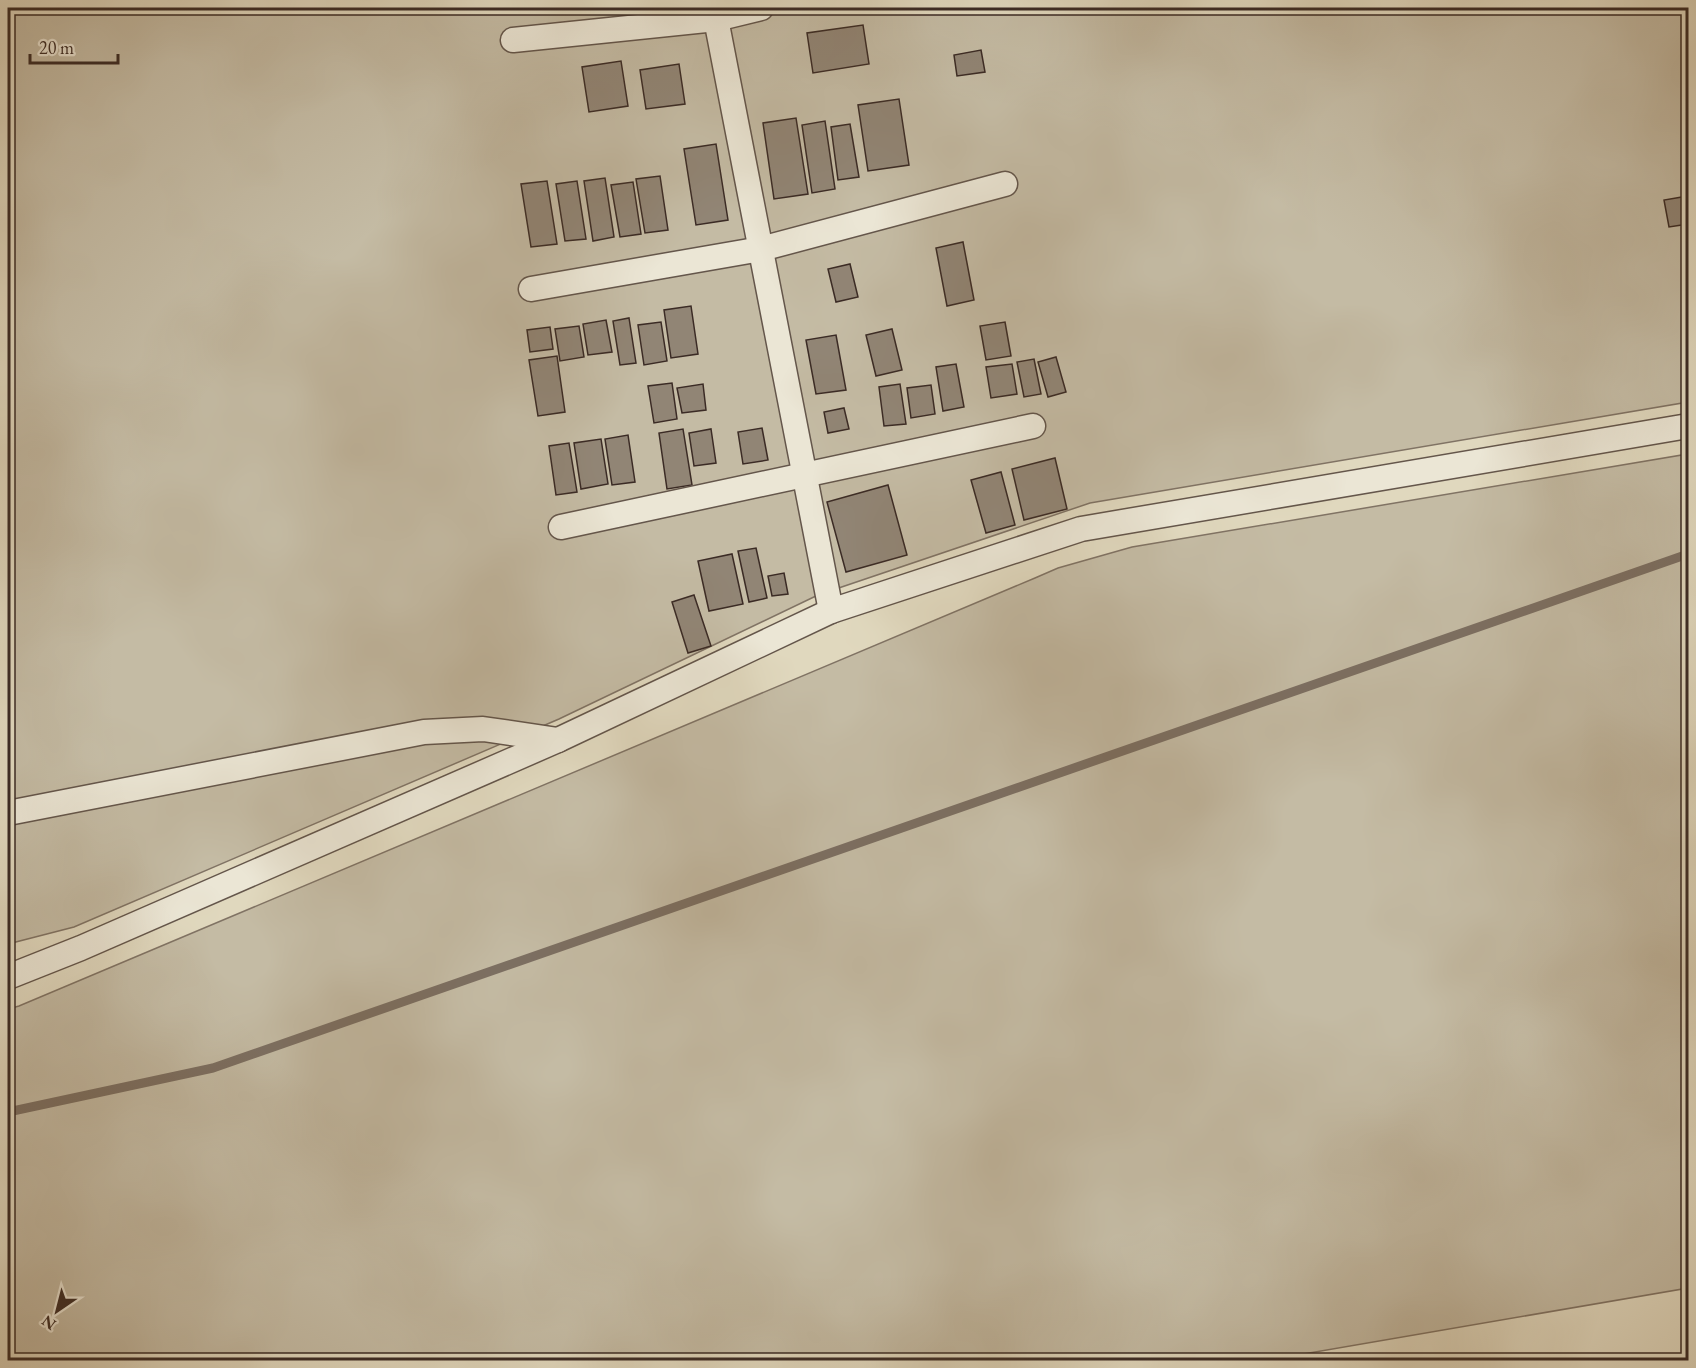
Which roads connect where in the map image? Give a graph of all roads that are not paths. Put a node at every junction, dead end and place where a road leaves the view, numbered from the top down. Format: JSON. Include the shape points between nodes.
{"nodes":[{"id":1,"x":761,"y":8,"type":"edge"},
{"id":2,"x":716,"y":19,"type":"junction"},
{"id":3,"x":513,"y":40,"type":"dead end"},
{"id":4,"x":1005,"y":184,"type":"dead end"},
{"id":5,"x":761,"y":249,"type":"junction"},
{"id":6,"x":531,"y":289,"type":"dead end"},
{"id":7,"x":1033,"y":426,"type":"dead end"},
{"id":8,"x":1689,"y":426,"type":"edge"},
{"id":9,"x":805,"y":475,"type":"junction"},
{"id":10,"x":561,"y":527,"type":"dead end"},
{"id":11,"x":831,"y":611,"type":"junction"},
{"id":12,"x":558,"y":740,"type":"junction"},
{"id":13,"x":8,"y":813,"type":"edge"},
{"id":14,"x":8,"y":977,"type":"edge"}],
"edges":[{"from":1,"to":2,"type":"street"},
{"from":2,"to":3,"type":"street"},
{"from":2,"to":5,"type":"street"},
{"from":4,"to":5,"type":"street"},
{"from":5,"to":6,"type":"street"},
{"from":5,"to":9,"type":"street"},
{"from":7,"to":9,"type":"street"},
{"from":8,"to":11,"type":"street","via":[[1081,529]]},
{"from":9,"to":10,"type":"street"},
{"from":9,"to":11,"type":"street"},
{"from":11,"to":12,"type":"street"},
{"from":12,"to":13,"type":"street","via":[[483,729],[424,732]]},
{"from":12,"to":14,"type":"street"}]}
